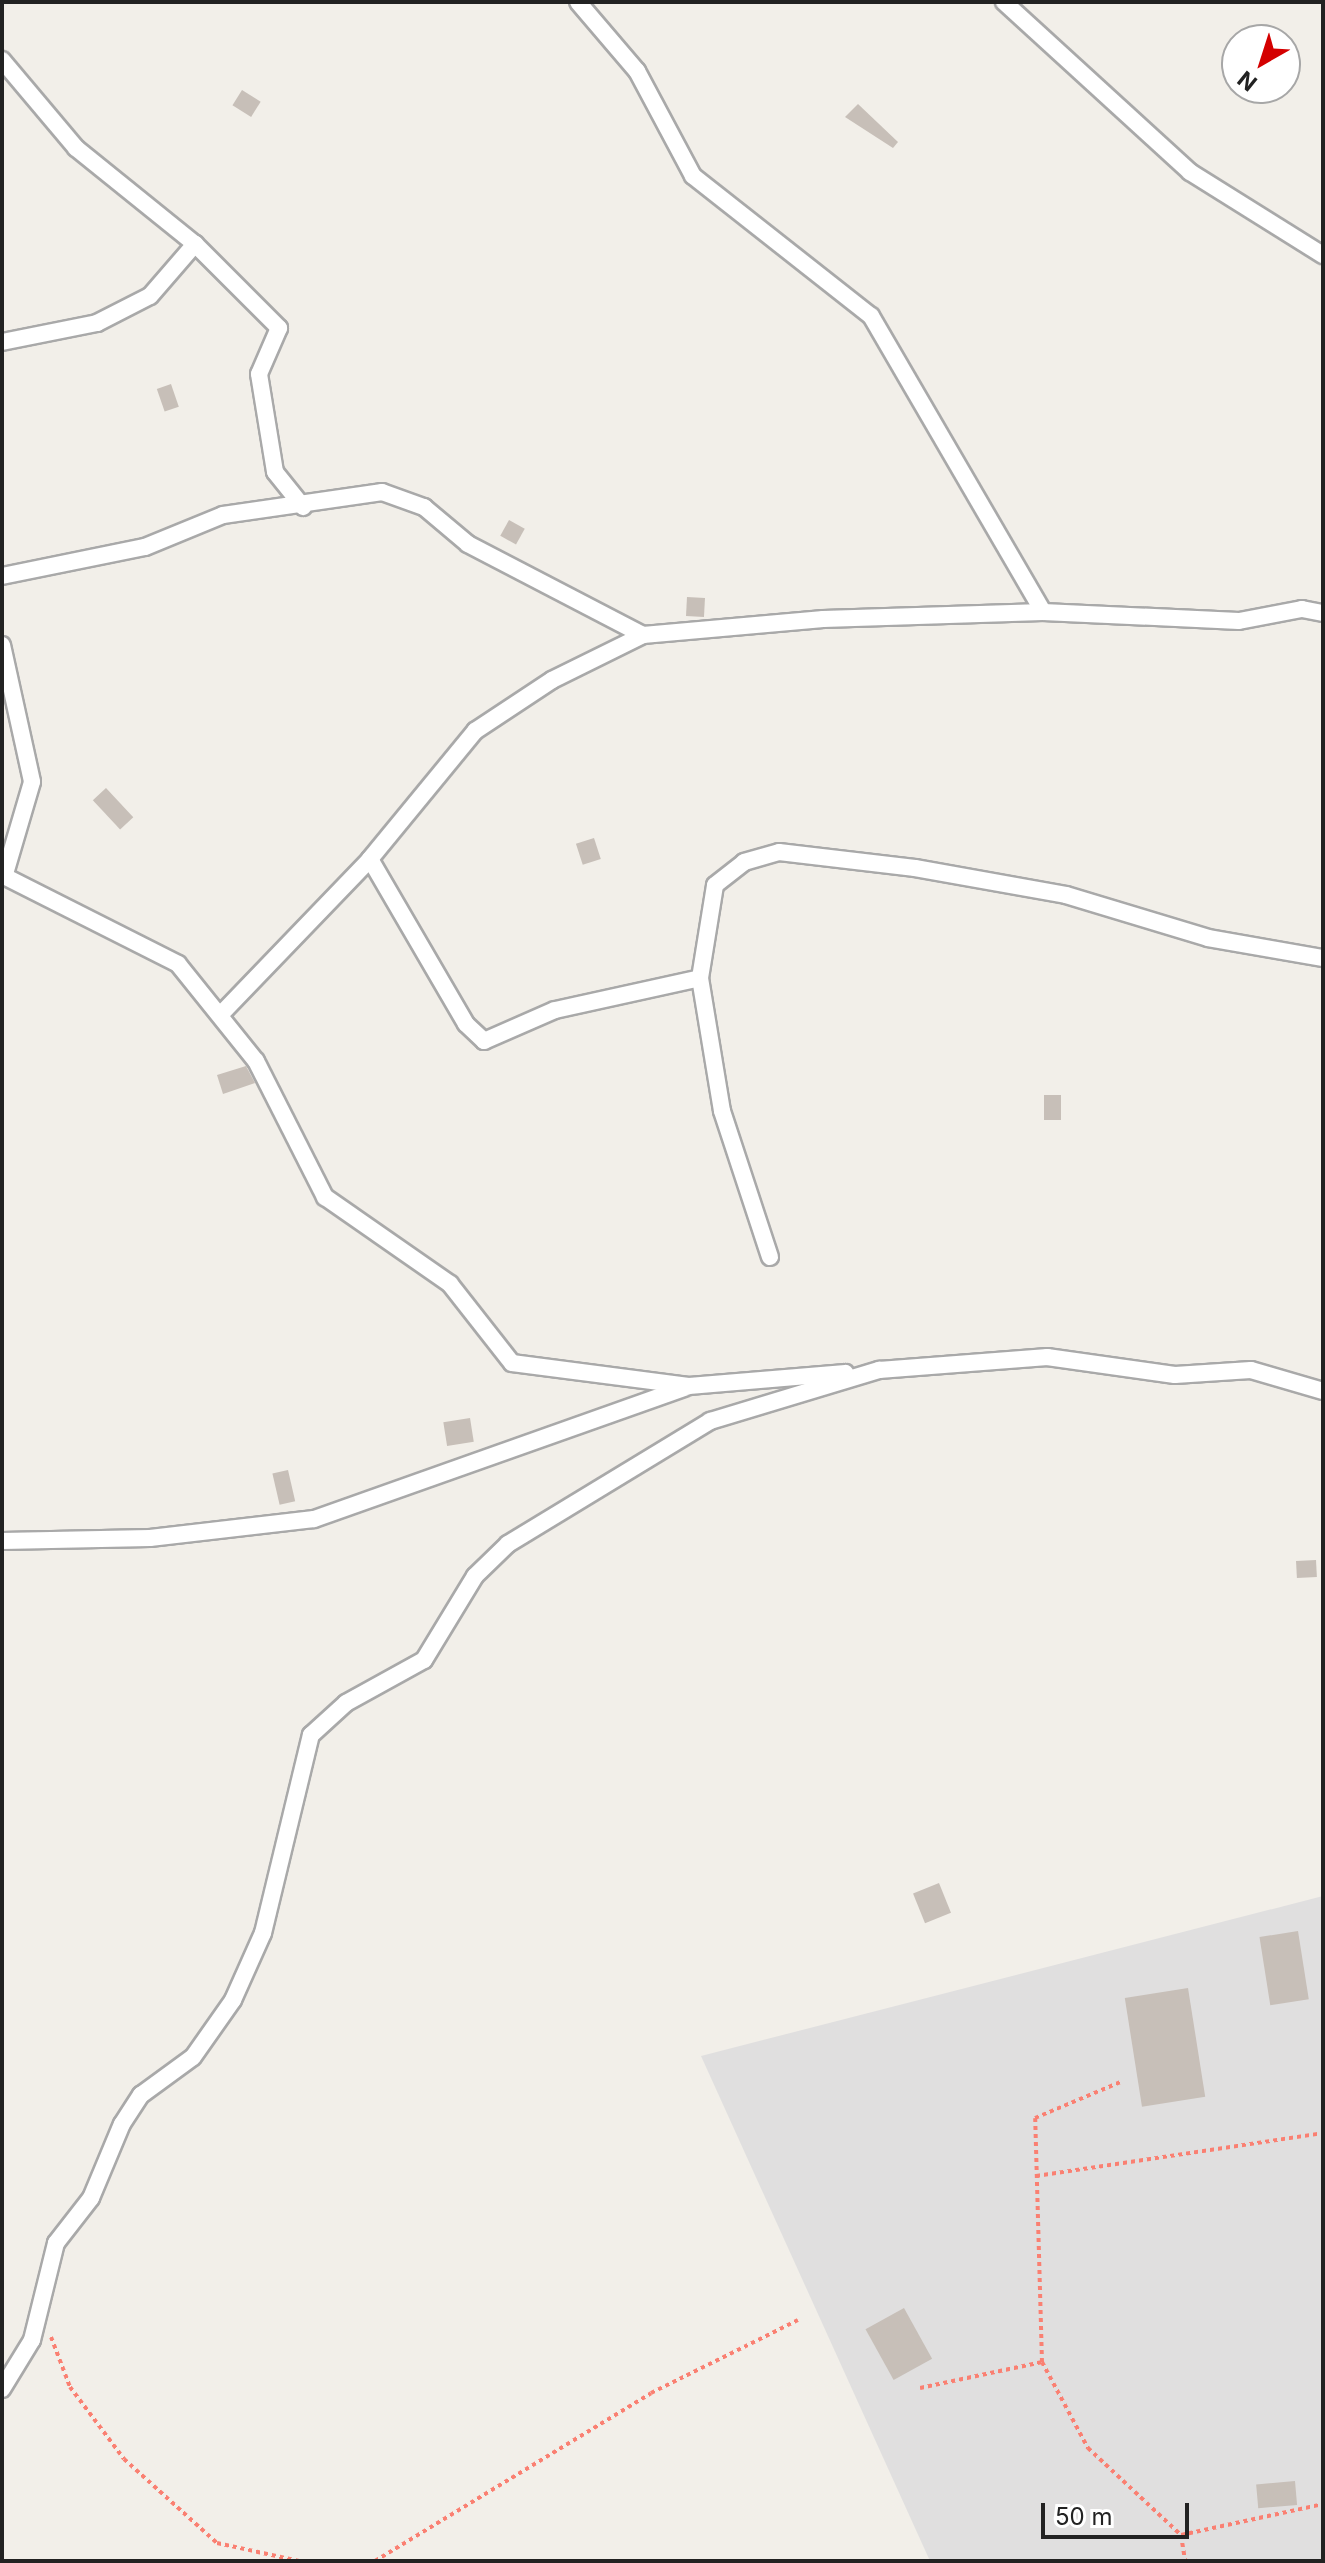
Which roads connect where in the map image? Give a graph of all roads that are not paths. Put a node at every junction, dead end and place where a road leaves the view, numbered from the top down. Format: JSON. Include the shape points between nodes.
{"nodes":[{"id":1,"x":578,"y":2,"type":"edge"},
{"id":2,"x":1004,"y":2,"type":"edge"},
{"id":3,"x":2,"y":60,"type":"edge"},
{"id":4,"x":195,"y":244,"type":"junction"},
{"id":5,"x":1323,"y":255,"type":"edge"},
{"id":6,"x":2,"y":342,"type":"edge"},
{"id":7,"x":303,"y":507,"type":"junction"},
{"id":8,"x":2,"y":576,"type":"edge"},
{"id":9,"x":1043,"y":612,"type":"junction"},
{"id":10,"x":1323,"y":613,"type":"edge"},
{"id":11,"x":643,"y":635,"type":"junction"},
{"id":12,"x":2,"y":645,"type":"edge"},
{"id":13,"x":370,"y":859,"type":"junction"},
{"id":14,"x":3,"y":876,"type":"edge"},
{"id":15,"x":1323,"y":958,"type":"edge"},
{"id":16,"x":700,"y":978,"type":"junction"},
{"id":17,"x":223,"y":1012,"type":"junction"},
{"id":18,"x":770,"y":1257,"type":"dead end"},
{"id":19,"x":879,"y":1370,"type":"junction"},
{"id":20,"x":689,"y":1386,"type":"junction"},
{"id":21,"x":1323,"y":1391,"type":"edge"},
{"id":22,"x":2,"y":1541,"type":"edge"},
{"id":23,"x":2,"y":2389,"type":"edge"}],
"edges":[{"from":1,"to":9,"type":"street","via":[[637,71],[693,176],[871,316]]},
{"from":2,"to":5,"type":"street","via":[[1190,172]]},
{"from":3,"to":4,"type":"street","via":[[76,148]]},
{"from":4,"to":6,"type":"street","via":[[150,296],[111,316]]},
{"from":4,"to":7,"type":"street","via":[[279,328],[259,374],[275,472]]},
{"from":7,"to":8,"type":"street","via":[[223,515],[145,547]]},
{"from":7,"to":11,"type":"street","via":[[382,492],[424,507],[468,544]]},
{"from":9,"to":10,"type":"street","via":[[1239,621],[1302,609]]},
{"from":9,"to":11,"type":"street","via":[[823,619]]},
{"from":11,"to":13,"type":"street","via":[[552,680],[475,731]]},
{"from":12,"to":14,"type":"street","via":[[32,782]]},
{"from":13,"to":16,"type":"street","via":[[466,1024],[484,1041],[555,1010]]},
{"from":13,"to":17,"type":"street"},
{"from":14,"to":17,"type":"street","via":[[178,964]]},
{"from":15,"to":16,"type":"street","via":[[1208,938],[1066,895],[779,852],[744,862],[715,885]]},
{"from":16,"to":18,"type":"street","via":[[722,1111]]},
{"from":17,"to":20,"type":"street","via":[[279,1102],[325,1197],[450,1284],[512,1363]]},
{"from":19,"to":20,"type":"street"},
{"from":19,"to":21,"type":"street","via":[[1047,1357],[1175,1375],[1251,1370]]},
{"from":19,"to":23,"type":"street","via":[[710,1421],[635,1472],[550,1514],[475,1576],[424,1660],[346,1703],[311,1735],[263,1933],[233,2000],[193,2057],[141,2095],[122,2124],[91,2198],[56,2243],[32,2340]]},
{"from":20,"to":22,"type":"street","via":[[314,1519],[150,1538]]}]}
